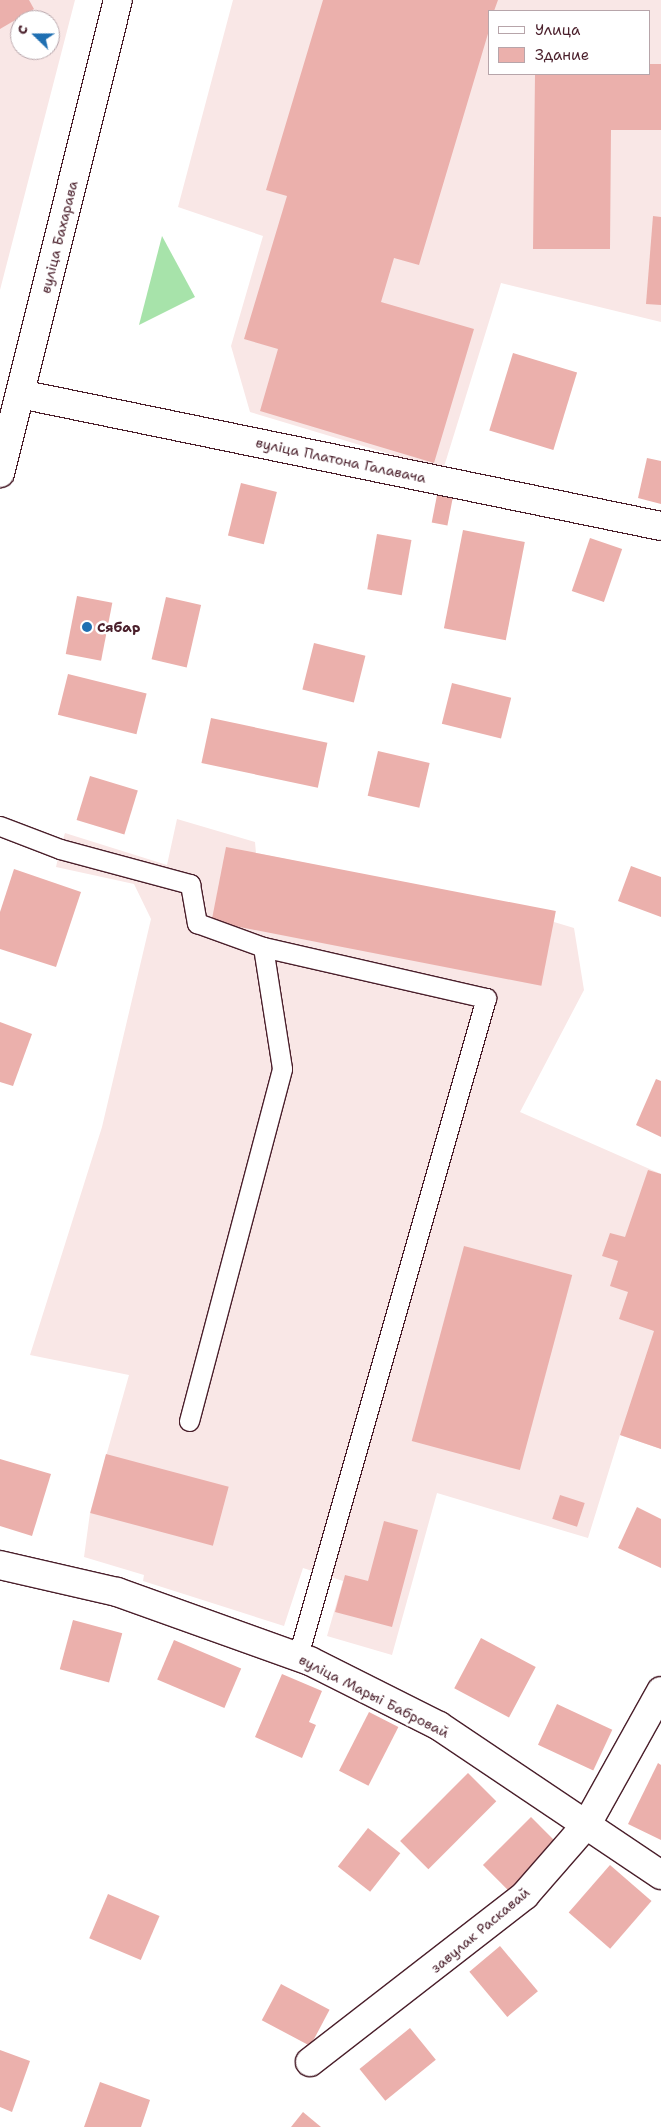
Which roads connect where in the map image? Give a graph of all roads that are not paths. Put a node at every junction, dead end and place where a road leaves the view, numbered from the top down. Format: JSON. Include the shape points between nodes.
{"nodes":[{"id":1,"x":118,"y":0,"type":"edge"},
{"id":2,"x":20,"y":394,"type":"junction"},
{"id":3,"x":0,"y":473,"type":"edge"},
{"id":4,"x":661,"y":526,"type":"edge"},
{"id":5,"x":0,"y":826,"type":"edge"},
{"id":6,"x":263,"y":947,"type":"junction"},
{"id":7,"x":189,"y":1421,"type":"dead end"},
{"id":8,"x":0,"y":1565,"type":"edge"},
{"id":9,"x":298,"y":1656,"type":"junction"},
{"id":10,"x":661,"y":1691,"type":"edge"},
{"id":11,"x":587,"y":1824,"type":"junction"},
{"id":12,"x":661,"y":1874,"type":"edge"},
{"id":13,"x":310,"y":2062,"type":"dead end"}],
"edges":[{"from":1,"to":2,"type":"street","name":"вуліца Бахарава"},
{"from":2,"to":3,"type":"street","name":"вуліца Бахарава"},
{"from":2,"to":4,"type":"street","name":"вуліца Платона Галавача"},
{"from":5,"to":6,"type":"lane","via":[[60,849],[190,884],[197,923]]},
{"from":6,"to":7,"type":"lane","via":[[282,1069]]},
{"from":6,"to":9,"type":"lane","via":[[486,998]]},
{"from":8,"to":9,"type":"street","name":"вуліца Марыі Бабровай","via":[[117,1592]]},
{"from":9,"to":11,"type":"street","name":"вуліца Марыі Бабровай","via":[[439,1726]]},
{"from":10,"to":11,"type":"street","name":"завулак Раскавай"},
{"from":11,"to":12,"type":"street","name":"вуліца Марыі Бабровай"},
{"from":11,"to":13,"type":"street","name":"завулак Раскавай","via":[[525,1895]]}]}
